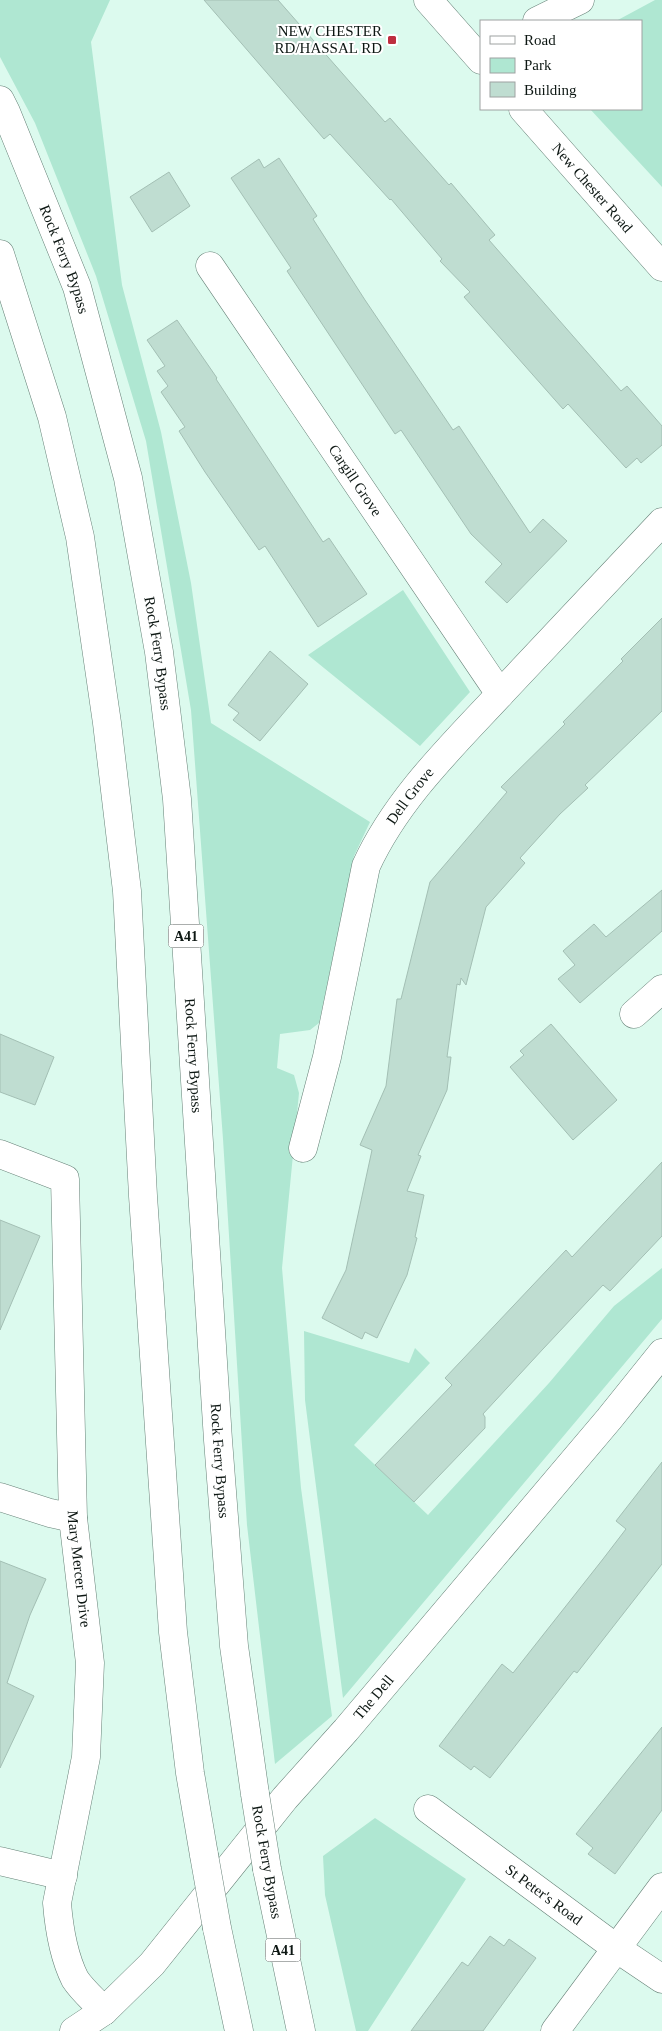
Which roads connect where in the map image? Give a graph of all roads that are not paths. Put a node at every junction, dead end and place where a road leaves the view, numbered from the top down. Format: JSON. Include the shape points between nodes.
{"nodes":[{"id":1,"x":428,"y":0,"type":"edge"},
{"id":2,"x":580,"y":0,"type":"edge"},
{"id":3,"x":539,"y":20,"type":"edge"},
{"id":4,"x":478,"y":54,"type":"edge"},
{"id":5,"x":0,"y":100,"type":"edge"},
{"id":6,"x":523,"y":110,"type":"edge"},
{"id":7,"x":0,"y":254,"type":"edge"},
{"id":8,"x":210,"y":266,"type":"dead end"},
{"id":9,"x":662,"y":267,"type":"edge"},
{"id":10,"x":662,"y":522,"type":"edge"},
{"id":11,"x":500,"y":694,"type":"junction"},
{"id":12,"x":662,"y":989,"type":"edge"},
{"id":13,"x":634,"y":1014,"type":"dead end"},
{"id":14,"x":304,"y":1148,"type":"dead end"},
{"id":15,"x":0,"y":1154,"type":"edge"},
{"id":16,"x":662,"y":1353,"type":"edge"},
{"id":17,"x":0,"y":1497,"type":"edge"},
{"id":18,"x":73,"y":1518,"type":"junction"},
{"id":19,"x":428,"y":1809,"type":"dead end"},
{"id":20,"x":0,"y":1861,"type":"edge"},
{"id":21,"x":63,"y":1876,"type":"junction"},
{"id":22,"x":662,"y":1887,"type":"edge"},
{"id":23,"x":616,"y":1948,"type":"junction"},
{"id":24,"x":662,"y":1979,"type":"edge"},
{"id":25,"x":104,"y":2011,"type":"junction"},
{"id":26,"x":74,"y":2031,"type":"edge"},
{"id":27,"x":239,"y":2031,"type":"edge"},
{"id":28,"x":301,"y":2031,"type":"edge"},
{"id":29,"x":555,"y":2031,"type":"edge"}],
"edges":[{"from":1,"to":4,"type":"main road"},
{"from":2,"to":3,"type":"main road"},
{"from":5,"to":28,"type":"main road","name":"Rock Ferry Bypass","number":"A41","bridge":true,"via":[[77,287],[128,478],[159,652],[177,799],[234,1646],[267,1869]]},
{"from":6,"to":9,"type":"main road","name":"New Chester Road"},
{"from":7,"to":27,"type":"main road","bridge":true,"via":[[52,417],[80,537],[107,723],[127,891],[142,1186],[173,1632],[190,1773]]},
{"from":8,"to":11,"type":"main road","name":"Cargill Grove"},
{"from":10,"to":11,"type":"main road","name":"Dell Grove"},
{"from":11,"to":14,"type":"main road","name":"Dell Grove","via":[[408,796],[378,840],[366,866]]},
{"from":12,"to":13,"type":"main road"},
{"from":15,"to":18,"type":"main road","name":"Mary Mercer Drive","via":[[65,1179]]},
{"from":16,"to":25,"type":"main road","name":"The Dell","via":[[346,1730],[285,1798],[152,1964]]},
{"from":17,"to":18,"type":"main road"},
{"from":18,"to":21,"type":"main road","name":"Mary Mercer Drive","via":[[90,1663],[86,1757]]},
{"from":19,"to":23,"type":"main road","name":"St Peter's Road"},
{"from":20,"to":21,"type":"main road"},
{"from":21,"to":25,"type":"main road","name":"Mary Mercer Drive","via":[[58,1902],[65,1954],[76,1980]]},
{"from":22,"to":23,"type":"main road"},
{"from":23,"to":24,"type":"main road","name":"St Peter's Road"},
{"from":23,"to":29,"type":"main road"},
{"from":25,"to":26,"type":"main road","name":"The Dell"}]}
